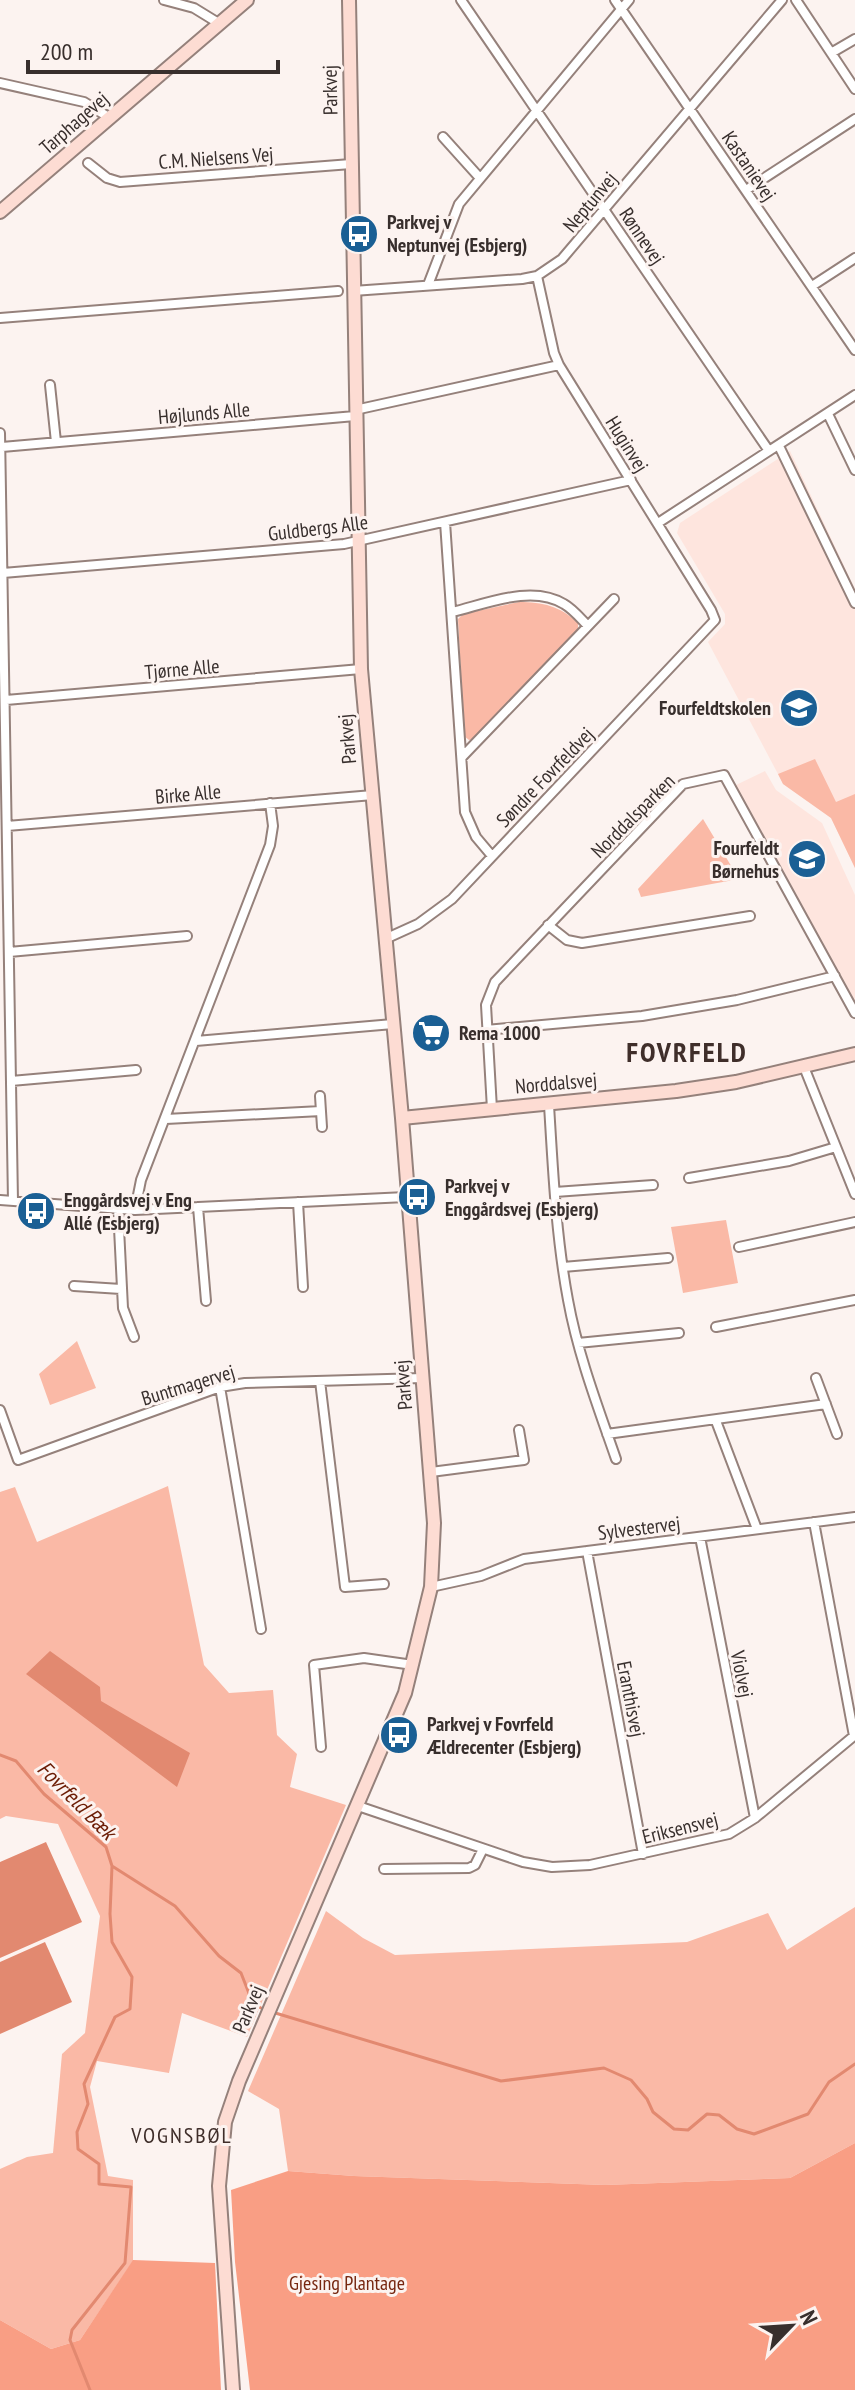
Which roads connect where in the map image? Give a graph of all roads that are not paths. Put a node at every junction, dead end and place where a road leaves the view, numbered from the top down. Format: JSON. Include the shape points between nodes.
{"nodes":[{"id":1,"x":164,"y":0,"type":"edge"},
{"id":2,"x":247,"y":0,"type":"edge"},
{"id":3,"x":349,"y":0,"type":"edge"},
{"id":4,"x":461,"y":0,"type":"edge"},
{"id":5,"x":615,"y":0,"type":"edge"},
{"id":6,"x":629,"y":0,"type":"edge"},
{"id":7,"x":782,"y":0,"type":"edge"},
{"id":8,"x":796,"y":0,"type":"edge"},
{"id":9,"x":622,"y":9,"type":"junction"},
{"id":10,"x":220,"y":24,"type":"junction"},
{"id":11,"x":855,"y":39,"type":"edge"},
{"id":12,"x":831,"y":53,"type":"junction"},
{"id":13,"x":0,"y":83,"type":"edge"},
{"id":14,"x":855,"y":89,"type":"edge"},
{"id":15,"x":536,"y":109,"type":"junction"},
{"id":16,"x":690,"y":109,"type":"junction"},
{"id":17,"x":110,"y":118,"type":"junction"},
{"id":18,"x":855,"y":119,"type":"edge"},
{"id":19,"x":443,"y":137,"type":"dead end"},
{"id":20,"x":88,"y":163,"type":"dead end"},
{"id":21,"x":351,"y":164,"type":"junction"},
{"id":22,"x":479,"y":177,"type":"junction"},
{"id":23,"x":746,"y":190,"type":"junction"},
{"id":24,"x":604,"y":209,"type":"junction"},
{"id":25,"x":0,"y":212,"type":"edge"},
{"id":26,"x":855,"y":258,"type":"edge"},
{"id":27,"x":537,"y":276,"type":"junction"},
{"id":28,"x":428,"y":285,"type":"junction"},
{"id":29,"x":812,"y":286,"type":"junction"},
{"id":30,"x":338,"y":291,"type":"dead end"},
{"id":31,"x":352,"y":291,"type":"junction"},
{"id":32,"x":0,"y":318,"type":"edge"},
{"id":33,"x":855,"y":350,"type":"edge"},
{"id":34,"x":559,"y":365,"type":"junction"},
{"id":35,"x":50,"y":385,"type":"dead end"},
{"id":36,"x":855,"y":395,"type":"edge"},
{"id":37,"x":355,"y":413,"type":"junction"},
{"id":38,"x":828,"y":414,"type":"junction"},
{"id":39,"x":0,"y":433,"type":"edge"},
{"id":40,"x":56,"y":442,"type":"junction"},
{"id":41,"x":779,"y":446,"type":"junction"},
{"id":42,"x":2,"y":447,"type":"edge"},
{"id":43,"x":769,"y":451,"type":"junction"},
{"id":44,"x":855,"y":470,"type":"edge"},
{"id":45,"x":631,"y":480,"type":"junction"},
{"id":46,"x":445,"y":522,"type":"junction"},
{"id":47,"x":658,"y":523,"type":"junction"},
{"id":48,"x":356,"y":542,"type":"junction"},
{"id":49,"x":3,"y":573,"type":"junction"},
{"id":50,"x":614,"y":599,"type":"dead end"},
{"id":51,"x":855,"y":603,"type":"edge"},
{"id":52,"x":452,"y":612,"type":"junction"},
{"id":53,"x":715,"y":620,"type":"joint"},
{"id":54,"x":588,"y":626,"type":"junction"},
{"id":55,"x":361,"y":669,"type":"junction"},
{"id":56,"x":6,"y":700,"type":"junction"},
{"id":57,"x":462,"y":757,"type":"junction"},
{"id":58,"x":373,"y":795,"type":"junction"},
{"id":59,"x":270,"y":803,"type":"junction"},
{"id":60,"x":7,"y":826,"type":"junction"},
{"id":61,"x":492,"y":856,"type":"junction"},
{"id":62,"x":750,"y":916,"type":"dead end"},
{"id":63,"x":548,"y":925,"type":"junction"},
{"id":64,"x":187,"y":936,"type":"dead end"},
{"id":65,"x":385,"y":939,"type":"junction"},
{"id":66,"x":9,"y":952,"type":"junction"},
{"id":67,"x":835,"y":976,"type":"junction"},
{"id":68,"x":855,"y":1013,"type":"edge"},
{"id":69,"x":393,"y":1024,"type":"junction"},
{"id":70,"x":486,"y":1030,"type":"junction"},
{"id":71,"x":196,"y":1041,"type":"junction"},
{"id":72,"x":855,"y":1054,"type":"edge"},
{"id":73,"x":804,"y":1067,"type":"junction"},
{"id":74,"x":136,"y":1070,"type":"dead end"},
{"id":75,"x":11,"y":1081,"type":"junction"},
{"id":76,"x":320,"y":1096,"type":"dead end"},
{"id":77,"x":549,"y":1105,"type":"junction"},
{"id":78,"x":492,"y":1109,"type":"junction"},
{"id":79,"x":321,"y":1111,"type":"junction"},
{"id":80,"x":402,"y":1118,"type":"junction"},
{"id":81,"x":166,"y":1119,"type":"junction"},
{"id":82,"x":322,"y":1127,"type":"dead end"},
{"id":83,"x":836,"y":1147,"type":"junction"},
{"id":84,"x":689,"y":1178,"type":"dead end"},
{"id":85,"x":653,"y":1185,"type":"dead end"},
{"id":86,"x":555,"y":1192,"type":"junction"},
{"id":87,"x":855,"y":1194,"type":"edge"},
{"id":88,"x":406,"y":1197,"type":"junction"},
{"id":89,"x":0,"y":1200,"type":"edge"},
{"id":90,"x":13,"y":1201,"type":"junction"},
{"id":91,"x":298,"y":1202,"type":"junction"},
{"id":92,"x":198,"y":1207,"type":"junction"},
{"id":93,"x":118,"y":1208,"type":"junction"},
{"id":94,"x":135,"y":1210,"type":"junction"},
{"id":95,"x":855,"y":1222,"type":"edge"},
{"id":96,"x":739,"y":1247,"type":"dead end"},
{"id":97,"x":668,"y":1258,"type":"dead end"},
{"id":98,"x":563,"y":1267,"type":"junction"},
{"id":99,"x":74,"y":1286,"type":"dead end"},
{"id":100,"x":303,"y":1287,"type":"dead end"},
{"id":101,"x":121,"y":1289,"type":"junction"},
{"id":102,"x":855,"y":1300,"type":"edge"},
{"id":103,"x":206,"y":1301,"type":"dead end"},
{"id":104,"x":716,"y":1327,"type":"dead end"},
{"id":105,"x":679,"y":1333,"type":"dead end"},
{"id":106,"x":134,"y":1337,"type":"dead end"},
{"id":107,"x":578,"y":1343,"type":"junction"},
{"id":108,"x":423,"y":1378,"type":"junction"},
{"id":109,"x":816,"y":1378,"type":"dead end"},
{"id":110,"x":320,"y":1381,"type":"junction"},
{"id":111,"x":220,"y":1387,"type":"junction"},
{"id":112,"x":826,"y":1404,"type":"junction"},
{"id":113,"x":0,"y":1410,"type":"edge"},
{"id":114,"x":716,"y":1421,"type":"junction"},
{"id":115,"x":519,"y":1430,"type":"dead end"},
{"id":116,"x":607,"y":1434,"type":"junction"},
{"id":117,"x":837,"y":1434,"type":"dead end"},
{"id":118,"x":616,"y":1459,"type":"dead end"},
{"id":119,"x":431,"y":1472,"type":"junction"},
{"id":120,"x":855,"y":1517,"type":"edge"},
{"id":121,"x":814,"y":1522,"type":"junction"},
{"id":122,"x":757,"y":1529,"type":"junction"},
{"id":123,"x":700,"y":1537,"type":"junction"},
{"id":124,"x":587,"y":1551,"type":"junction"},
{"id":125,"x":384,"y":1584,"type":"dead end"},
{"id":126,"x":431,"y":1587,"type":"junction"},
{"id":127,"x":261,"y":1629,"type":"dead end"},
{"id":128,"x":414,"y":1665,"type":"junction"},
{"id":129,"x":854,"y":1736,"type":"edge"},
{"id":130,"x":321,"y":1747,"type":"dead end"},
{"id":131,"x":358,"y":1806,"type":"junction"},
{"id":132,"x":755,"y":1818,"type":"junction"},
{"id":133,"x":483,"y":1849,"type":"junction"},
{"id":134,"x":643,"y":1854,"type":"junction"},
{"id":135,"x":384,"y":1869,"type":"dead end"},
{"id":136,"x":233,"y":2390,"type":"edge"}],
"edges":[{"from":1,"to":10,"type":"street","via":[[194,8]]},
{"from":2,"to":10,"type":"street","name":"Tarphagevej"},
{"from":3,"to":21,"type":"street","name":"Parkvej"},
{"from":4,"to":15,"type":"street","name":"Rønnevej"},
{"from":5,"to":9,"type":"street","name":"Kastanievej"},
{"from":6,"to":9,"type":"street"},
{"from":7,"to":16,"type":"street","name":"Neptunvej"},
{"from":8,"to":12,"type":"street"},
{"from":9,"to":15,"type":"street"},
{"from":9,"to":16,"type":"street","name":"Kastanievej"},
{"from":10,"to":17,"type":"street","name":"Tarphagevej"},
{"from":11,"to":12,"type":"street"},
{"from":12,"to":14,"type":"street"},
{"from":13,"to":17,"type":"street","via":[[84,102]]},
{"from":15,"to":22,"type":"street"},
{"from":15,"to":24,"type":"street","name":"Rønnevej"},
{"from":16,"to":23,"type":"street","name":"Kastanievej"},
{"from":16,"to":24,"type":"street","name":"Neptunvej"},
{"from":17,"to":25,"type":"street","name":"Tarphagevej"},
{"from":18,"to":23,"type":"street"},
{"from":19,"to":22,"type":"street"},
{"from":20,"to":21,"type":"street","name":"C.M. Nielsens Vej","via":[[120,182]]},
{"from":21,"to":31,"type":"street","name":"Parkvej"},
{"from":22,"to":28,"type":"street","via":[[459,204]]},
{"from":23,"to":29,"type":"street","name":"Kastanievej"},
{"from":24,"to":27,"type":"street","name":"Neptunvej","via":[[562,259]]},
{"from":24,"to":43,"type":"street","name":"Rønnevej"},
{"from":26,"to":29,"type":"street"},
{"from":27,"to":28,"type":"street"},
{"from":27,"to":34,"type":"street","name":"Huginvej"},
{"from":28,"to":31,"type":"street"},
{"from":29,"to":33,"type":"street","name":"Kastanievej"},
{"from":30,"to":32,"type":"street"},
{"from":31,"to":37,"type":"street","name":"Parkvej"},
{"from":34,"to":37,"type":"street","name":"Højlunds Alle"},
{"from":34,"to":45,"type":"street","name":"Huginvej"},
{"from":35,"to":40,"type":"street"},
{"from":36,"to":38,"type":"street"},
{"from":37,"to":40,"type":"street","name":"Højlunds Alle"},
{"from":37,"to":48,"type":"street","name":"Parkvej"},
{"from":38,"to":41,"type":"street"},
{"from":38,"to":44,"type":"street"},
{"from":39,"to":42,"type":"street"},
{"from":40,"to":42,"type":"street","name":"Højlunds Alle"},
{"from":41,"to":43,"type":"street"},
{"from":41,"to":51,"type":"street"},
{"from":42,"to":49,"type":"street"},
{"from":43,"to":47,"type":"street"},
{"from":45,"to":46,"type":"street","name":"Guldbergs Alle"},
{"from":45,"to":47,"type":"street","name":"Huginvej"},
{"from":46,"to":48,"type":"street","name":"Guldbergs Alle"},
{"from":46,"to":52,"type":"street"},
{"from":47,"to":53,"type":"street","name":"Huginvej"},
{"from":48,"to":49,"type":"street","name":"Guldbergs Alle"},
{"from":48,"to":55,"type":"street","name":"Parkvej"},
{"from":49,"to":56,"type":"street"},
{"from":50,"to":54,"type":"street"},
{"from":52,"to":54,"type":"street","via":[[529,595],[565,604]]},
{"from":52,"to":57,"type":"street"},
{"from":53,"to":61,"type":"street","name":"Søndre Fovrfeldvej"},
{"from":54,"to":57,"type":"street"},
{"from":55,"to":56,"type":"street","name":"Tjørne Alle"},
{"from":55,"to":58,"type":"street","name":"Parkvej"},
{"from":56,"to":60,"type":"street"},
{"from":57,"to":61,"type":"street","via":[[465,812]]},
{"from":58,"to":59,"type":"street","name":"Birke Alle"},
{"from":58,"to":65,"type":"street","name":"Parkvej"},
{"from":59,"to":60,"type":"street","name":"Birke Alle"},
{"from":59,"to":71,"type":"street","via":[[270,845]]},
{"from":60,"to":66,"type":"street"},
{"from":61,"to":65,"type":"street","name":"Søndre Fovrfeldvej","via":[[437,912]]},
{"from":62,"to":63,"type":"street","via":[[582,943],[567,940]]},
{"from":63,"to":67,"type":"street","name":"Norddalsparken","via":[[683,784],[724,775]]},
{"from":63,"to":70,"type":"street","name":"Norddalsparken","via":[[495,982],[486,1005]]},
{"from":64,"to":66,"type":"street"},
{"from":65,"to":69,"type":"street","name":"Parkvej"},
{"from":66,"to":75,"type":"street"},
{"from":67,"to":68,"type":"street","name":"Norddalsparken"},
{"from":67,"to":70,"type":"street","via":[[642,1016]]},
{"from":69,"to":71,"type":"street"},
{"from":69,"to":80,"type":"street","name":"Parkvej"},
{"from":70,"to":78,"type":"street","name":"Norddalsparken"},
{"from":71,"to":81,"type":"street"},
{"from":72,"to":73,"type":"street","name":"Norddalsvej"},
{"from":73,"to":77,"type":"street","name":"Norddalsvej","via":[[676,1091]]},
{"from":73,"to":83,"type":"street"},
{"from":74,"to":75,"type":"street"},
{"from":75,"to":90,"type":"street"},
{"from":76,"to":79,"type":"street"},
{"from":77,"to":78,"type":"street","name":"Norddalsvej"},
{"from":77,"to":86,"type":"street"},
{"from":78,"to":80,"type":"street","name":"Norddalsvej"},
{"from":79,"to":81,"type":"street"},
{"from":79,"to":82,"type":"street"},
{"from":80,"to":88,"type":"street","name":"Parkvej"},
{"from":81,"to":94,"type":"street"},
{"from":83,"to":84,"type":"street","via":[[789,1161]]},
{"from":83,"to":87,"type":"street"},
{"from":85,"to":86,"type":"street"},
{"from":86,"to":98,"type":"street"},
{"from":88,"to":91,"type":"street"},
{"from":88,"to":108,"type":"street","name":"Parkvej"},
{"from":89,"to":90,"type":"street"},
{"from":90,"to":93,"type":"street"},
{"from":91,"to":92,"type":"street"},
{"from":91,"to":100,"type":"street"},
{"from":92,"to":94,"type":"street"},
{"from":92,"to":103,"type":"street"},
{"from":93,"to":94,"type":"street"},
{"from":93,"to":101,"type":"street"},
{"from":95,"to":96,"type":"street"},
{"from":97,"to":98,"type":"street"},
{"from":98,"to":107,"type":"street"},
{"from":99,"to":101,"type":"street"},
{"from":101,"to":106,"type":"street"},
{"from":102,"to":104,"type":"street"},
{"from":105,"to":107,"type":"street"},
{"from":107,"to":116,"type":"street"},
{"from":108,"to":110,"type":"street","name":"Buntmagervej"},
{"from":108,"to":119,"type":"street","name":"Parkvej"},
{"from":109,"to":112,"type":"street"},
{"from":110,"to":111,"type":"street","name":"Buntmagervej"},
{"from":110,"to":125,"type":"street","via":[[345,1587]]},
{"from":111,"to":113,"type":"street","name":"Buntmagervej","via":[[18,1460]]},
{"from":111,"to":127,"type":"street"},
{"from":112,"to":114,"type":"street"},
{"from":112,"to":117,"type":"street"},
{"from":114,"to":116,"type":"street"},
{"from":114,"to":122,"type":"street"},
{"from":115,"to":119,"type":"street","via":[[524,1460]]},
{"from":116,"to":118,"type":"street"},
{"from":119,"to":126,"type":"street","name":"Parkvej"},
{"from":120,"to":121,"type":"street","name":"Sylvestervej"},
{"from":121,"to":122,"type":"street","name":"Sylvestervej"},
{"from":121,"to":129,"type":"street"},
{"from":122,"to":123,"type":"street","name":"Sylvestervej"},
{"from":123,"to":124,"type":"street","name":"Sylvestervej"},
{"from":123,"to":132,"type":"street","name":"Violvej"},
{"from":124,"to":126,"type":"street","name":"Sylvestervej","via":[[524,1559]]},
{"from":124,"to":134,"type":"street","name":"Eranthisvej"},
{"from":126,"to":128,"type":"street","name":"Parkvej"},
{"from":128,"to":130,"type":"street","via":[[364,1658],[314,1665]]},
{"from":128,"to":131,"type":"street","name":"Parkvej"},
{"from":129,"to":132,"type":"street","name":"Eriksensvej"},
{"from":131,"to":133,"type":"street","name":"Eriksensvej"},
{"from":131,"to":136,"type":"street","name":"Parkvej","via":[[225,2122],[220,2203]]},
{"from":132,"to":134,"type":"street","name":"Eriksensvej","via":[[729,1834]]},
{"from":133,"to":134,"type":"street","name":"Eriksensvej","via":[[552,1867]]},
{"from":133,"to":135,"type":"street","via":[[469,1868]]}]}
